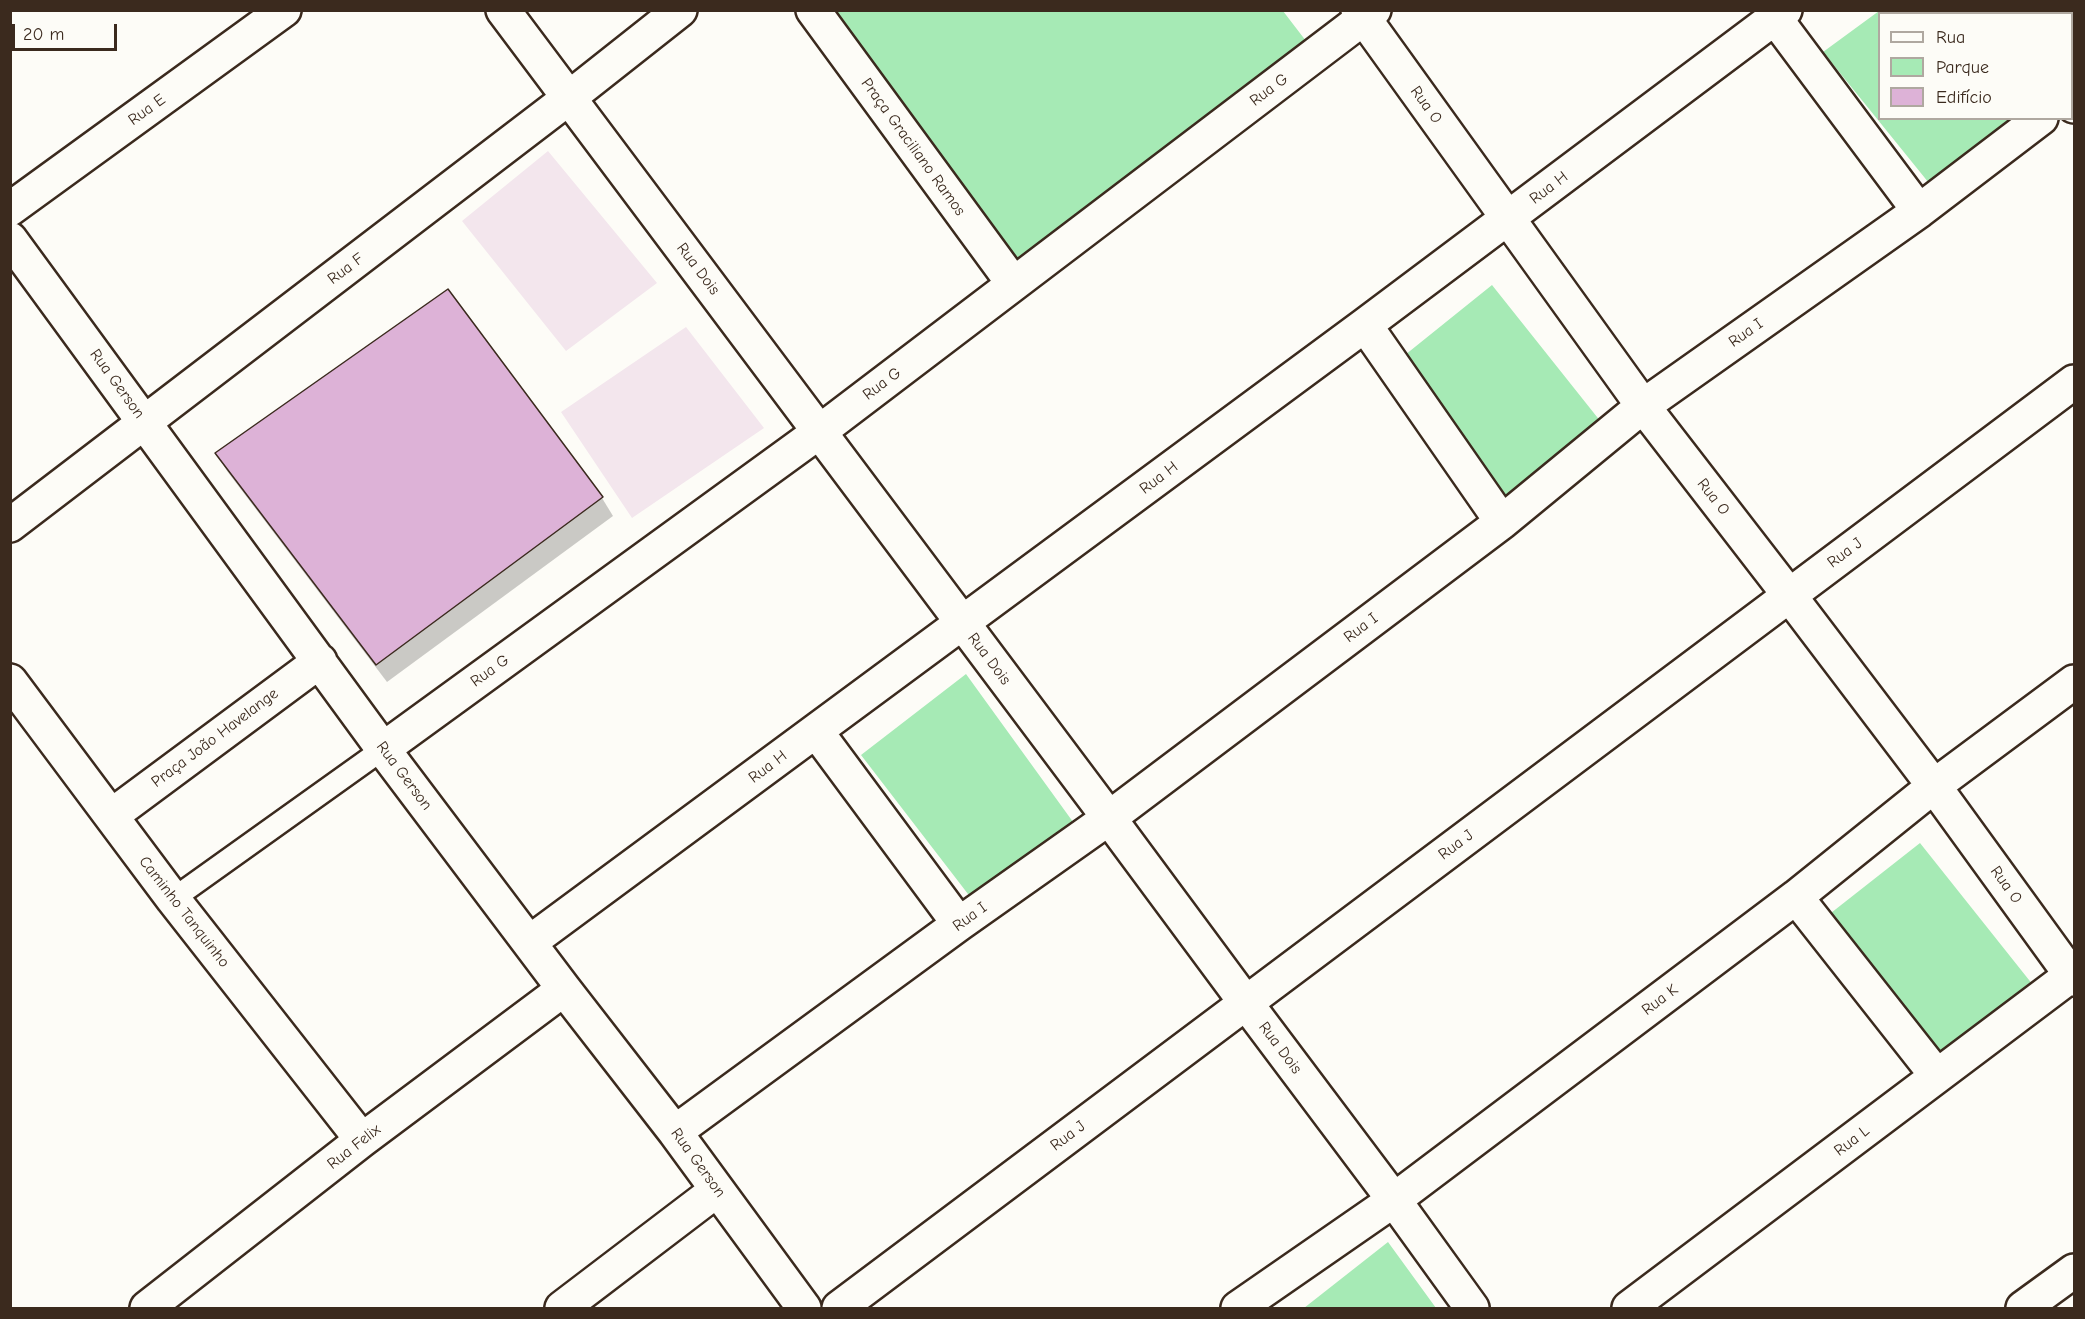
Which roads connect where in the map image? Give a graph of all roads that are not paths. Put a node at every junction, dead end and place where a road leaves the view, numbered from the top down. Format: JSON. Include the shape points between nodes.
{"nodes":[{"id":1,"x":284,"y":10,"type":"edge"},
{"id":2,"x":503,"y":10,"type":"edge"},
{"id":3,"x":680,"y":10,"type":"edge"},
{"id":4,"x":813,"y":10,"type":"edge"},
{"id":5,"x":1365,"y":13,"type":"edge"},
{"id":6,"x":1780,"y":14,"type":"edge"},
{"id":7,"x":570,"y":97,"type":"junction"},
{"id":8,"x":2038,"y":120,"type":"edge"},
{"id":9,"x":10,"y":209,"type":"edge"},
{"id":10,"x":1919,"y":211,"type":"junction"},
{"id":11,"x":1508,"y":219,"type":"junction"},
{"id":12,"x":10,"y":239,"type":"edge"},
{"id":13,"x":1013,"y":283,"type":"junction"},
{"id":14,"x":1365,"y":325,"type":"junction"},
{"id":15,"x":2074,"y":382,"type":"edge"},
{"id":16,"x":1643,"y":406,"type":"junction"},
{"id":17,"x":146,"y":423,"type":"junction"},
{"id":18,"x":819,"y":432,"type":"junction"},
{"id":19,"x":1502,"y":522,"type":"junction"},
{"id":20,"x":10,"y":525,"type":"edge"},
{"id":21,"x":1790,"y":595,"type":"junction"},
{"id":22,"x":963,"y":624,"type":"junction"},
{"id":23,"x":320,"y":661,"type":"junction"},
{"id":24,"x":10,"y":681,"type":"edge"},
{"id":25,"x":2074,"y":682,"type":"edge"},
{"id":26,"x":816,"y":731,"type":"junction"},
{"id":27,"x":383,"y":749,"type":"junction"},
{"id":28,"x":1934,"y":786,"type":"junction"},
{"id":29,"x":111,"y":816,"type":"junction"},
{"id":30,"x":1109,"y":818,"type":"junction"},
{"id":31,"x":1796,"y":897,"type":"junction"},
{"id":32,"x":173,"y":899,"type":"junction"},
{"id":33,"x":959,"y":924,"type":"junction"},
{"id":34,"x":530,"y":942,"type":"junction"},
{"id":35,"x":2074,"y":976,"type":"edge"},
{"id":36,"x":564,"y":988,"type":"junction"},
{"id":37,"x":1246,"y":1003,"type":"junction"},
{"id":38,"x":1937,"y":1076,"type":"junction"},
{"id":39,"x":675,"y":1132,"type":"junction"},
{"id":40,"x":362,"y":1140,"type":"junction"},
{"id":41,"x":717,"y":1190,"type":"junction"},
{"id":42,"x":1394,"y":1200,"type":"junction"},
{"id":43,"x":2074,"y":1271,"type":"edge"},
{"id":44,"x":1254,"y":1304,"type":"edge"},
{"id":45,"x":147,"y":1308,"type":"edge"},
{"id":46,"x":562,"y":1308,"type":"edge"},
{"id":47,"x":804,"y":1308,"type":"edge"},
{"id":48,"x":839,"y":1308,"type":"edge"},
{"id":49,"x":1472,"y":1308,"type":"edge"},
{"id":50,"x":1629,"y":1308,"type":"edge"},
{"id":51,"x":2023,"y":1308,"type":"edge"}],
"edges":[{"from":1,"to":9,"type":"street","name":"Rua E"},
{"from":2,"to":7,"type":"street","name":"Rua Dois"},
{"from":3,"to":7,"type":"street","name":"Rua F"},
{"from":4,"to":13,"type":"street","name":"Praça Graciliano Ramos"},
{"from":5,"to":11,"type":"street","name":"Rua O"},
{"from":5,"to":13,"type":"street","name":"Rua G"},
{"from":6,"to":10,"type":"street"},
{"from":6,"to":11,"type":"street","name":"Rua H"},
{"from":7,"to":17,"type":"street","name":"Rua F"},
{"from":7,"to":18,"type":"street","name":"Rua Dois"},
{"from":8,"to":10,"type":"street","name":"Rua I"},
{"from":10,"to":16,"type":"street","name":"Rua I"},
{"from":11,"to":14,"type":"street","name":"Rua H"},
{"from":11,"to":16,"type":"street","name":"Rua O"},
{"from":12,"to":17,"type":"street","name":"Rua Gerson"},
{"from":13,"to":18,"type":"street","name":"Rua G"},
{"from":14,"to":19,"type":"street"},
{"from":14,"to":22,"type":"street","name":"Rua H"},
{"from":15,"to":21,"type":"street","name":"Rua J"},
{"from":16,"to":19,"type":"street","name":"Rua I"},
{"from":16,"to":21,"type":"street","name":"Rua O"},
{"from":17,"to":20,"type":"street","name":"Rua F"},
{"from":17,"to":23,"type":"street","name":"Rua Gerson"},
{"from":18,"to":22,"type":"street","name":"Rua Dois"},
{"from":18,"to":27,"type":"street","name":"Rua G"},
{"from":19,"to":30,"type":"street","name":"Rua I"},
{"from":21,"to":28,"type":"street","name":"Rua O"},
{"from":21,"to":37,"type":"street","name":"Rua J"},
{"from":22,"to":26,"type":"street","name":"Rua H"},
{"from":22,"to":30,"type":"street","name":"Rua Dois"},
{"from":23,"to":27,"type":"street","name":"Rua Gerson"},
{"from":23,"to":29,"type":"street","name":"Praça João Havelange"},
{"from":24,"to":29,"type":"street","name":"Caminho Tanquinho"},
{"from":25,"to":28,"type":"street","name":"Rua K"},
{"from":26,"to":33,"type":"street"},
{"from":26,"to":34,"type":"street","name":"Rua H"},
{"from":27,"to":32,"type":"lane"},
{"from":27,"to":34,"type":"street","name":"Rua Gerson"},
{"from":28,"to":31,"type":"street","name":"Rua K"},
{"from":28,"to":35,"type":"street","name":"Rua O"},
{"from":29,"to":32,"type":"street","name":"Caminho Tanquinho"},
{"from":30,"to":33,"type":"street","name":"Rua I"},
{"from":30,"to":37,"type":"street","name":"Rua Dois"},
{"from":31,"to":38,"type":"street"},
{"from":31,"to":42,"type":"street","name":"Rua K"},
{"from":32,"to":40,"type":"street","name":"Caminho Tanquinho"},
{"from":33,"to":39,"type":"street","name":"Rua I"},
{"from":34,"to":36,"type":"street","name":"Rua Gerson"},
{"from":35,"to":38,"type":"street","name":"Rua L"},
{"from":36,"to":39,"type":"street","name":"Rua Gerson"},
{"from":36,"to":40,"type":"street","name":"Rua Felix"},
{"from":37,"to":42,"type":"street","name":"Rua Dois"},
{"from":37,"to":48,"type":"street","name":"Rua J"},
{"from":38,"to":50,"type":"street","name":"Rua L"},
{"from":39,"to":41,"type":"street","name":"Rua Gerson"},
{"from":40,"to":45,"type":"street","name":"Rua Felix"},
{"from":41,"to":46,"type":"street"},
{"from":41,"to":47,"type":"street","name":"Rua Gerson"},
{"from":42,"to":44,"type":"street","name":"Rua K"},
{"from":42,"to":49,"type":"street","name":"Rua Dois"},
{"from":43,"to":51,"type":"street"}]}
